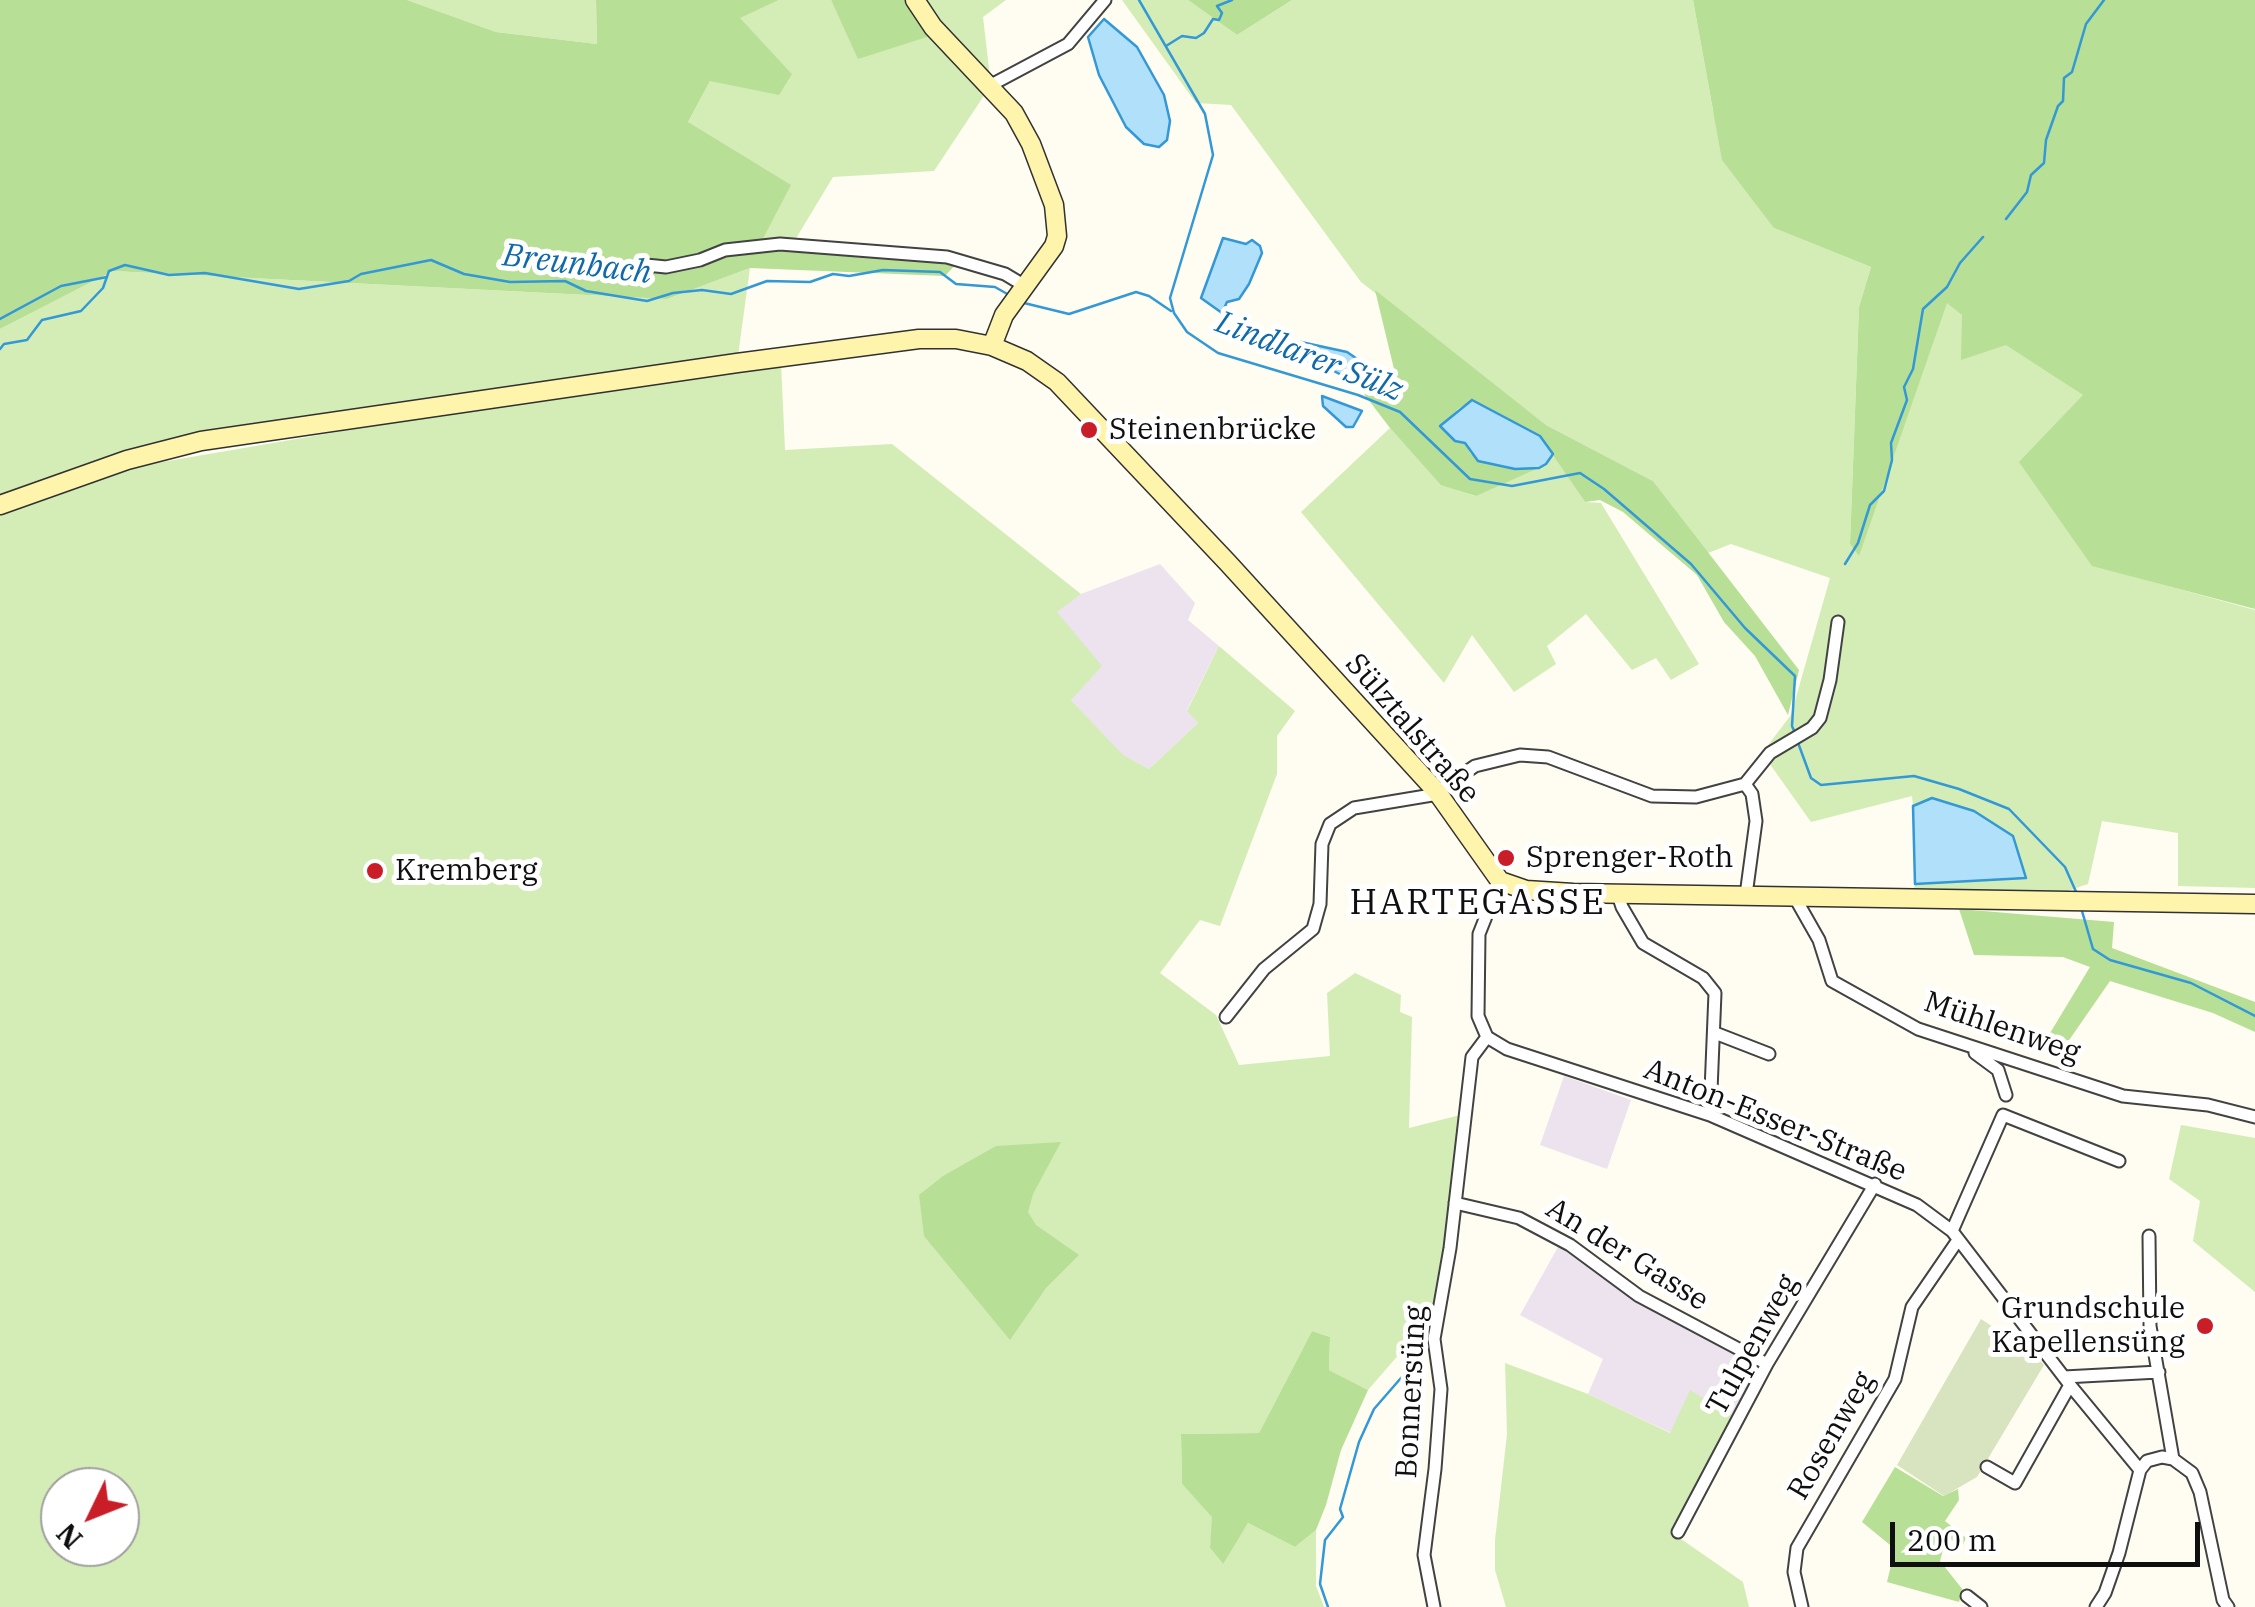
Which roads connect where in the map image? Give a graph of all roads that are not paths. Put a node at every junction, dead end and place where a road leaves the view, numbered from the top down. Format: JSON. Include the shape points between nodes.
{"nodes":[{"id":1,"x":915,"y":0,"type":"edge"},
{"id":2,"x":1105,"y":0,"type":"edge"},
{"id":3,"x":991,"y":85,"type":"junction"},
{"id":4,"x":646,"y":264,"type":"dead end"},
{"id":5,"x":1019,"y":295,"type":"junction"},
{"id":6,"x":992,"y":346,"type":"junction"},
{"id":7,"x":0,"y":505,"type":"edge"},
{"id":8,"x":1838,"y":622,"type":"dead end"},
{"id":9,"x":1745,"y":784,"type":"junction"},
{"id":10,"x":1438,"y":793,"type":"junction"},
{"id":11,"x":1500,"y":881,"type":"junction"},
{"id":12,"x":1617,"y":892,"type":"junction"},
{"id":13,"x":1746,"y":895,"type":"junction"},
{"id":14,"x":1794,"y":896,"type":"junction"},
{"id":15,"x":2255,"y":904,"type":"edge"},
{"id":16,"x":1226,"y":1017,"type":"dead end"},
{"id":17,"x":1715,"y":1033,"type":"junction"},
{"id":18,"x":1487,"y":1037,"type":"junction"},
{"id":19,"x":1966,"y":1044,"type":"junction"},
{"id":20,"x":1769,"y":1054,"type":"dead end"},
{"id":21,"x":2006,"y":1094,"type":"dead end"},
{"id":22,"x":1710,"y":1115,"type":"junction"},
{"id":23,"x":2255,"y":1116,"type":"edge"},
{"id":24,"x":2118,"y":1160,"type":"dead end"},
{"id":25,"x":1875,"y":1184,"type":"junction"},
{"id":26,"x":1456,"y":1203,"type":"junction"},
{"id":27,"x":1955,"y":1236,"type":"junction"},
{"id":28,"x":2149,"y":1236,"type":"dead end"},
{"id":29,"x":1768,"y":1364,"type":"junction"},
{"id":30,"x":2159,"y":1372,"type":"junction"},
{"id":31,"x":2067,"y":1382,"type":"junction"},
{"id":32,"x":2173,"y":1459,"type":"junction"},
{"id":33,"x":1987,"y":1467,"type":"dead end"},
{"id":34,"x":2140,"y":1470,"type":"junction"},
{"id":35,"x":1678,"y":1532,"type":"dead end"},
{"id":36,"x":1966,"y":1596,"type":"dead end"},
{"id":37,"x":2226,"y":1606,"type":"edge"},
{"id":38,"x":1434,"y":1607,"type":"edge"},
{"id":39,"x":1802,"y":1607,"type":"edge"},
{"id":40,"x":1981,"y":1607,"type":"edge"},
{"id":41,"x":2096,"y":1607,"type":"edge"}],
"edges":[{"from":1,"to":3,"type":"main road"},
{"from":2,"to":3,"type":"street","via":[[1068,44]]},
{"from":3,"to":5,"type":"main road","via":[[1031,144],[1054,205],[1054,246]]},
{"from":4,"to":5,"type":"street","via":[[780,244],[947,257],[1005,274]]},
{"from":5,"to":6,"type":"main road"},
{"from":6,"to":7,"type":"main road","via":[[920,339],[200,441]]},
{"from":6,"to":10,"type":"main road","name":"Sülztalstraße","via":[[1057,382]]},
{"from":8,"to":9,"type":"street","via":[[1820,718],[1770,753]]},
{"from":9,"to":10,"type":"street","via":[[1696,796],[1652,796],[1548,757],[1520,754],[1475,766]]},
{"from":9,"to":13,"type":"street","via":[[1756,821]]},
{"from":10,"to":11,"type":"main road","name":"Sülztalstraße"},
{"from":10,"to":16,"type":"street","via":[[1354,808],[1330,824],[1313,928],[1264,968]]},
{"from":11,"to":12,"type":"main road","via":[[1526,890]]},
{"from":11,"to":18,"type":"street","via":[[1479,934],[1478,1016]]},
{"from":12,"to":13,"type":"main road"},
{"from":12,"to":17,"type":"street","via":[[1643,942],[1702,978],[1715,994]]},
{"from":13,"to":14,"type":"main road"},
{"from":14,"to":15,"type":"main road"},
{"from":14,"to":19,"type":"street","name":"Mühlenweg","via":[[1832,981],[1918,1029]]},
{"from":17,"to":20,"type":"street"},
{"from":17,"to":22,"type":"street"},
{"from":18,"to":22,"type":"street","name":"Anton-Esser-Straße"},
{"from":18,"to":26,"type":"street","name":"Bonnersüng","via":[[1472,1057]]},
{"from":19,"to":21,"type":"street","via":[[1998,1070]]},
{"from":19,"to":23,"type":"street","name":"Mühlenweg","via":[[2123,1096]]},
{"from":22,"to":25,"type":"street","name":"Anton-Esser-Straße"},
{"from":24,"to":27,"type":"street","name":"Rosenweg","via":[[2002,1115]]},
{"from":25,"to":27,"type":"street","name":"Anton-Esser-Straße","via":[[1917,1205]]},
{"from":25,"to":29,"type":"street","name":"Tulpenweg"},
{"from":26,"to":29,"type":"street","name":"An der Gasse","via":[[1519,1218],[1570,1245],[1639,1296]]},
{"from":26,"to":38,"type":"street","name":"Bonnersüng","via":[[1434,1339],[1441,1389],[1424,1555]]},
{"from":27,"to":31,"type":"street","name":"Anton-Esser-Straße"},
{"from":27,"to":39,"type":"street","name":"Rosenweg","via":[[1912,1308],[1894,1379],[1800,1542],[1794,1572]]},
{"from":28,"to":30,"type":"street","via":[[2150,1326]]},
{"from":29,"to":35,"type":"street","name":"Tulpenweg"},
{"from":30,"to":31,"type":"street"},
{"from":30,"to":32,"type":"street"},
{"from":31,"to":33,"type":"street","via":[[2015,1482]]},
{"from":31,"to":34,"type":"street","name":"Anton-Esser-Straße"},
{"from":32,"to":34,"type":"street","via":[[2147,1461]]},
{"from":32,"to":37,"type":"street","via":[[2192,1472],[2200,1492]]},
{"from":34,"to":41,"type":"street","via":[[2119,1553]]},
{"from":36,"to":40,"type":"street"}]}
